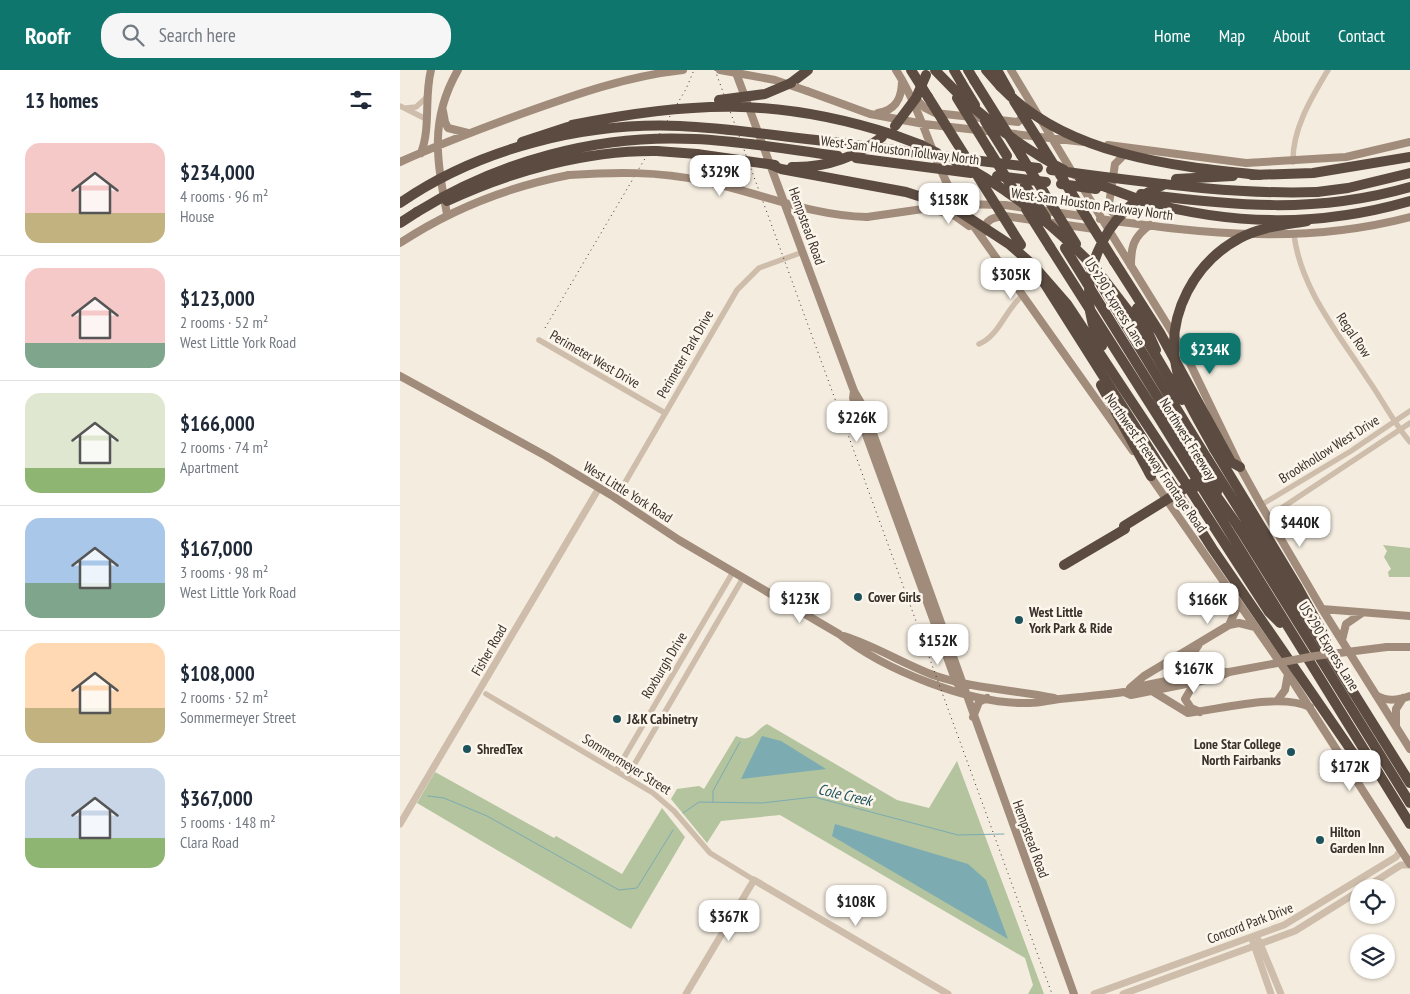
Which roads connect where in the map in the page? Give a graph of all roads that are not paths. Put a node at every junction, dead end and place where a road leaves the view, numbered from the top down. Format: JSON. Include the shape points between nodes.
{"nodes":[{"id":1,"x":431,"y":70,"type":"edge"},
{"id":2,"x":458,"y":70,"type":"edge"},
{"id":3,"x":683,"y":70,"type":"edge"},
{"id":4,"x":720,"y":70,"type":"edge"},
{"id":5,"x":735,"y":70,"type":"edge"},
{"id":6,"x":808,"y":70,"type":"edge"},
{"id":7,"x":896,"y":70,"type":"edge"},
{"id":8,"x":911,"y":70,"type":"edge"},
{"id":9,"x":927,"y":70,"type":"edge"},
{"id":10,"x":935,"y":70,"type":"edge"},
{"id":11,"x":940,"y":70,"type":"edge"},
{"id":12,"x":954,"y":70,"type":"edge"},
{"id":13,"x":968,"y":70,"type":"edge"},
{"id":14,"x":986,"y":70,"type":"edge"},
{"id":15,"x":997,"y":70,"type":"edge"},
{"id":16,"x":1011,"y":70,"type":"edge"},
{"id":17,"x":1328,"y":70,"type":"edge"},
{"id":18,"x":902,"y":78,"type":"junction"},
{"id":19,"x":910,"y":92,"type":"junction"},
{"id":20,"x":427,"y":98,"type":"junction"},
{"id":21,"x":1028,"y":100,"type":"junction"},
{"id":22,"x":443,"y":104,"type":"junction"},
{"id":23,"x":403,"y":107,"type":"edge"},
{"id":24,"x":870,"y":114,"type":"junction"},
{"id":25,"x":426,"y":119,"type":"junction"},
{"id":26,"x":924,"y":124,"type":"junction"},
{"id":27,"x":572,"y":125,"type":"junction"},
{"id":28,"x":470,"y":133,"type":"junction"},
{"id":29,"x":1052,"y":139,"type":"junction"},
{"id":30,"x":1410,"y":142,"type":"edge"},
{"id":31,"x":436,"y":146,"type":"junction"},
{"id":32,"x":1133,"y":148,"type":"junction"},
{"id":33,"x":421,"y":153,"type":"junction"},
{"id":34,"x":492,"y":156,"type":"junction"},
{"id":35,"x":1410,"y":156,"type":"edge"},
{"id":36,"x":400,"y":162,"type":"edge"},
{"id":37,"x":1293,"y":162,"type":"junction"},
{"id":38,"x":769,"y":164,"type":"junction"},
{"id":39,"x":1410,"y":173,"type":"edge"},
{"id":40,"x":1260,"y":175,"type":"junction"},
{"id":41,"x":1410,"y":187,"type":"edge"},
{"id":42,"x":1410,"y":201,"type":"edge"},
{"id":43,"x":400,"y":203,"type":"edge"},
{"id":44,"x":958,"y":204,"type":"junction"},
{"id":45,"x":926,"y":208,"type":"junction"},
{"id":46,"x":417,"y":212,"type":"junction"},
{"id":47,"x":447,"y":214,"type":"junction"},
{"id":48,"x":1410,"y":217,"type":"edge"},
{"id":49,"x":1102,"y":219,"type":"junction"},
{"id":50,"x":1306,"y":221,"type":"junction"},
{"id":51,"x":1124,"y":222,"type":"junction"},
{"id":52,"x":400,"y":223,"type":"edge"},
{"id":53,"x":1150,"y":225,"type":"junction"},
{"id":54,"x":976,"y":232,"type":"junction"},
{"id":55,"x":1294,"y":235,"type":"junction"},
{"id":56,"x":400,"y":243,"type":"edge"},
{"id":57,"x":1117,"y":244,"type":"junction"},
{"id":58,"x":987,"y":247,"type":"junction"},
{"id":59,"x":803,"y":252,"type":"junction"},
{"id":60,"x":1112,"y":262,"type":"junction"},
{"id":61,"x":1131,"y":266,"type":"junction"},
{"id":62,"x":1022,"y":296,"type":"junction"},
{"id":63,"x":1064,"y":315,"type":"junction"},
{"id":64,"x":539,"y":340,"type":"dead end"},
{"id":65,"x":979,"y":344,"type":"dead end"},
{"id":66,"x":400,"y":376,"type":"edge"},
{"id":67,"x":854,"y":391,"type":"junction"},
{"id":68,"x":1124,"y":391,"type":"junction"},
{"id":69,"x":1163,"y":405,"type":"junction"},
{"id":70,"x":1410,"y":411,"type":"edge"},
{"id":71,"x":665,"y":414,"type":"junction"},
{"id":72,"x":1394,"y":423,"type":"junction"},
{"id":73,"x":1410,"y":423,"type":"edge"},
{"id":74,"x":1400,"y":430,"type":"junction"},
{"id":75,"x":1197,"y":442,"type":"junction"},
{"id":76,"x":1410,"y":442,"type":"edge"},
{"id":77,"x":1214,"y":449,"type":"junction"},
{"id":78,"x":1240,"y":467,"type":"junction"},
{"id":79,"x":1151,"y":476,"type":"junction"},
{"id":80,"x":599,"y":488,"type":"junction"},
{"id":81,"x":616,"y":498,"type":"junction"},
{"id":82,"x":1261,"y":505,"type":"junction"},
{"id":83,"x":1268,"y":517,"type":"junction"},
{"id":84,"x":1124,"y":528,"type":"junction"},
{"id":85,"x":1243,"y":534,"type":"junction"},
{"id":86,"x":733,"y":572,"type":"junction"},
{"id":87,"x":743,"y":578,"type":"junction"},
{"id":88,"x":1235,"y":598,"type":"junction"},
{"id":89,"x":1322,"y":609,"type":"junction"},
{"id":90,"x":1362,"y":614,"type":"junction"},
{"id":91,"x":1410,"y":616,"type":"edge"},
{"id":92,"x":1229,"y":625,"type":"junction"},
{"id":93,"x":1255,"y":627,"type":"junction"},
{"id":94,"x":698,"y":632,"type":"junction"},
{"id":95,"x":839,"y":634,"type":"junction"},
{"id":96,"x":1293,"y":636,"type":"junction"},
{"id":97,"x":709,"y":638,"type":"junction"},
{"id":98,"x":1342,"y":640,"type":"junction"},
{"id":99,"x":1199,"y":644,"type":"junction"},
{"id":100,"x":1410,"y":647,"type":"edge"},
{"id":101,"x":1338,"y":665,"type":"junction"},
{"id":102,"x":1214,"y":671,"type":"junction"},
{"id":103,"x":1229,"y":672,"type":"junction"},
{"id":104,"x":1288,"y":674,"type":"junction"},
{"id":105,"x":956,"y":682,"type":"junction"},
{"id":106,"x":1196,"y":682,"type":"junction"},
{"id":107,"x":964,"y":684,"type":"junction"},
{"id":108,"x":665,"y":688,"type":"junction"},
{"id":109,"x":1127,"y":690,"type":"junction"},
{"id":110,"x":1152,"y":690,"type":"junction"},
{"id":111,"x":965,"y":693,"type":"junction"},
{"id":112,"x":486,"y":694,"type":"dead end"},
{"id":113,"x":676,"y":694,"type":"junction"},
{"id":114,"x":1375,"y":694,"type":"junction"},
{"id":115,"x":1407,"y":697,"type":"edge"},
{"id":116,"x":988,"y":698,"type":"junction"},
{"id":117,"x":1058,"y":699,"type":"junction"},
{"id":118,"x":1277,"y":701,"type":"junction"},
{"id":119,"x":1310,"y":706,"type":"junction"},
{"id":120,"x":1200,"y":712,"type":"junction"},
{"id":121,"x":973,"y":717,"type":"junction"},
{"id":122,"x":1396,"y":727,"type":"junction"},
{"id":123,"x":1410,"y":749,"type":"edge"},
{"id":124,"x":616,"y":771,"type":"junction"},
{"id":125,"x":627,"y":777,"type":"junction"},
{"id":126,"x":1384,"y":782,"type":"junction"},
{"id":127,"x":1410,"y":783,"type":"edge"},
{"id":128,"x":1410,"y":804,"type":"edge"},
{"id":129,"x":400,"y":824,"type":"edge"},
{"id":130,"x":1410,"y":824,"type":"edge"},
{"id":131,"x":1401,"y":850,"type":"junction"},
{"id":132,"x":1410,"y":864,"type":"edge"},
{"id":133,"x":1379,"y":879,"type":"edge"},
{"id":134,"x":754,"y":880,"type":"junction"},
{"id":135,"x":1343,"y":890,"type":"junction"},
{"id":136,"x":1348,"y":898,"type":"joint"},
{"id":137,"x":1253,"y":936,"type":"junction"},
{"id":138,"x":1262,"y":943,"type":"junction"},
{"id":139,"x":1253,"y":946,"type":"junction"},
{"id":140,"x":1170,"y":966,"type":"junction"},
{"id":141,"x":1174,"y":976,"type":"junction"},
{"id":142,"x":686,"y":994,"type":"edge"},
{"id":143,"x":948,"y":994,"type":"edge"},
{"id":144,"x":1074,"y":994,"type":"edge"},
{"id":145,"x":1094,"y":994,"type":"edge"},
{"id":146,"x":1123,"y":994,"type":"edge"},
{"id":147,"x":1271,"y":994,"type":"edge"},
{"id":148,"x":1281,"y":994,"type":"edge"}],
"edges":[{"from":1,"to":20,"type":"main road"},
{"from":2,"to":22,"type":"main road"},
{"from":3,"to":28,"type":"main road","via":[[654,73],[597,88]]},
{"from":4,"to":24,"type":"main road","bridge":true,"via":[[774,80]]},
{"from":5,"to":59,"type":"main road","name":"Hempstead Road"},
{"from":6,"to":27,"type":"highway","bridge":true,"via":[[791,83],[765,94],[657,105]]},
{"from":7,"to":18,"type":"main road","name":"Northwest Freeway Frontage Road"},
{"from":8,"to":63,"type":"highway","bridge":true},
{"from":9,"to":38,"type":"highway","bridge":true,"via":[[920,90],[906,112],[889,132],[868,147],[820,165],[794,167]]},
{"from":10,"to":50,"type":"highway","bridge":true,"via":[[982,115],[1018,142],[1091,182],[1143,202],[1196,214],[1239,220]]},
{"from":11,"to":96,"type":"highway","name":"Northwest Freeway","bridge":true},
{"from":12,"to":69,"type":"highway","name":"US 290 Express Lane","bridge":true},
{"from":13,"to":75,"type":"highway","name":"Northwest Freeway","bridge":true},
{"from":14,"to":40,"type":"highway","bridge":true,"via":[[1005,91],[1042,119],[1105,148],[1173,165]]},
{"from":15,"to":60,"type":"highway","bridge":true},
{"from":16,"to":21,"type":"main road"},
{"from":17,"to":37,"type":"street","via":[[1303,117]]},
{"from":18,"to":19,"type":"main road","name":"Northwest Freeway Frontage Road"},
{"from":18,"to":24,"type":"main road","via":[[898,102],[888,111]]},
{"from":19,"to":21,"type":"main road","via":[[925,108],[935,113],[1018,122],[1028,113]]},
{"from":19,"to":26,"type":"main road","name":"Northwest Freeway Frontage Road"},
{"from":20,"to":23,"type":"street","via":[[416,107]]},
{"from":20,"to":25,"type":"main road"},
{"from":21,"to":29,"type":"main road"},
{"from":22,"to":28,"type":"main road","via":[[446,126]]},
{"from":22,"to":31,"type":"main road"},
{"from":23,"to":25,"type":"street"},
{"from":24,"to":26,"type":"main road"},
{"from":25,"to":33,"type":"main road","via":[[426,140]]},
{"from":26,"to":29,"type":"main road"},
{"from":26,"to":44,"type":"main road","name":"Northwest Freeway Frontage Road","via":[[939,169]]},
{"from":27,"to":34,"type":"highway","bridge":true,"via":[[536,136]]},
{"from":27,"to":77,"type":"highway","bridge":true,"via":[[678,108],[783,109],[866,126],[917,144],[966,167],[996,184],[1051,225],[1097,271],[1133,317]]},
{"from":28,"to":31,"type":"main road"},
{"from":29,"to":32,"type":"main road"},
{"from":29,"to":49,"type":"main road"},
{"from":30,"to":37,"type":"main road","via":[[1346,158]]},
{"from":31,"to":33,"type":"main road"},
{"from":31,"to":47,"type":"main road"},
{"from":32,"to":37,"type":"main road","via":[[1246,163]]},
{"from":32,"to":51,"type":"main road","via":[[1115,164],[1109,204],[1112,212]]},
{"from":33,"to":36,"type":"main road"},
{"from":34,"to":39,"type":"highway","name":"West Sam Houston Tollway North","bridge":true,"via":[[575,134],[679,126],[1193,188],[1269,194],[1317,192]]},
{"from":34,"to":43,"type":"highway","name":"West Sam Houston Tollway North","bridge":true,"via":[[454,172]]},
{"from":35,"to":40,"type":"highway","via":[[1321,172]]},
{"from":38,"to":46,"type":"highway","bridge":true,"via":[[684,152],[616,153],[520,173],[427,212]]},
{"from":38,"to":68,"type":"highway","bridge":true,"via":[[906,192],[956,210],[976,222],[1009,244],[1052,285],[1068,304]]},
{"from":40,"to":68,"type":"highway","bridge":true,"via":[[1176,179],[1138,199],[1110,227],[1091,272],[1090,307],[1098,338]]},
{"from":41,"to":46,"type":"highway","name":"West Sam Houston Tollway North","bridge":true,"via":[[1367,198],[1265,207],[678,138],[609,143],[538,158],[469,183]]},
{"from":42,"to":50,"type":"highway","via":[[1377,211]]},
{"from":44,"to":45,"type":"main road","name":"West Sam Houston Parkway North"},
{"from":44,"to":49,"type":"main road","name":"West Sam Houston Parkway North","via":[[1005,205]]},
{"from":44,"to":54,"type":"main road","name":"Northwest Freeway Frontage Road"},
{"from":45,"to":47,"type":"main road","name":"West Sam Houston Parkway North","bridge":true,"via":[[867,217],[810,210],[678,176],[622,172],[569,175],[505,190]]},
{"from":45,"to":54,"type":"main road","via":[[955,216]]},
{"from":46,"to":52,"type":"highway","name":"West Sam Houston Tollway North"},
{"from":47,"to":56,"type":"main road","name":"West Sam Houston Parkway North"},
{"from":48,"to":55,"type":"main road","name":"West Sam Houston Parkway North","via":[[1356,228]]},
{"from":49,"to":51,"type":"main road","name":"West Sam Houston Parkway North"},
{"from":49,"to":57,"type":"main road"},
{"from":50,"to":77,"type":"highway","bridge":true,"via":[[1264,229],[1240,238],[1212,258],[1184,296],[1174,337],[1176,366],[1186,396]]},
{"from":51,"to":53,"type":"main road","name":"West Sam Houston Parkway North"},
{"from":53,"to":55,"type":"main road","name":"West Sam Houston Parkway North","via":[[1253,235]]},
{"from":53,"to":61,"type":"main road","via":[[1133,242]]},
{"from":54,"to":58,"type":"main road","name":"Northwest Freeway Frontage Road"},
{"from":55,"to":72,"type":"street","name":"Regal Row","via":[[1298,258],[1310,287]]},
{"from":57,"to":58,"type":"main road","via":[[1088,227],[1005,216],[994,217],[987,222],[984,233]]},
{"from":57,"to":61,"type":"main road"},
{"from":58,"to":62,"type":"main road","name":"Northwest Freeway Frontage Road"},
{"from":59,"to":67,"type":"main road","name":"Hempstead Road"},
{"from":59,"to":71,"type":"street","name":"Perimeter Park Drive","via":[[759,268],[740,285]]},
{"from":60,"to":75,"type":"highway","via":[[1142,318]]},
{"from":60,"to":78,"type":"highway","via":[[1160,333],[1231,462]]},
{"from":61,"to":78,"type":"main road","via":[[1185,353]]},
{"from":62,"to":65,"type":"street","via":[[989,340]]},
{"from":62,"to":79,"type":"main road","name":"Northwest Freeway Frontage Road"},
{"from":63,"to":79,"type":"highway"},
{"from":63,"to":126,"type":"highway","via":[[1212,548],[1319,706],[1353,753]]},
{"from":64,"to":71,"type":"street","name":"Perimeter West Drive"},
{"from":66,"to":80,"type":"main road","name":"West Little York Road"},
{"from":67,"to":105,"type":"main road","name":"Hempstead Road","via":[[857,410]]},
{"from":67,"to":107,"type":"main road","name":"Hempstead Road","via":[[864,408]]},
{"from":68,"to":96,"type":"highway","bridge":true,"via":[[1270,612]]},
{"from":69,"to":84,"type":"highway","bridge":true,"via":[[1200,476]]},
{"from":69,"to":85,"type":"highway","name":"US 290 Express Lane","bridge":true},
{"from":70,"to":72,"type":"street","name":"Brookhollow West Drive"},
{"from":71,"to":81,"type":"street","name":"Perimeter Park Drive"},
{"from":72,"to":74,"type":"street","name":"Regal Row"},
{"from":72,"to":82,"type":"street","name":"Brookhollow West Drive"},
{"from":73,"to":74,"type":"street","name":"Brookhollow West Drive"},
{"from":74,"to":76,"type":"street","name":"Regal Row"},
{"from":74,"to":83,"type":"street","name":"Brookhollow West Drive"},
{"from":75,"to":101,"type":"highway","name":"Northwest Freeway"},
{"from":77,"to":101,"type":"highway","via":[[1312,611]]},
{"from":78,"to":82,"type":"main road"},
{"from":79,"to":88,"type":"main road","name":"Northwest Freeway Frontage Road"},
{"from":80,"to":81,"type":"main road","name":"West Little York Road"},
{"from":80,"to":129,"type":"street","name":"Fisher Road"},
{"from":81,"to":86,"type":"main road","name":"West Little York Road"},
{"from":82,"to":83,"type":"main road"},
{"from":83,"to":89,"type":"main road"},
{"from":84,"to":84,"type":"highway","via":[[1068,564],[1064,565]]},
{"from":84,"to":85,"type":"highway","bridge":true,"via":[[1194,487],[1205,484]]},
{"from":85,"to":128,"type":"highway","name":"US 290 Express Lane"},
{"from":86,"to":87,"type":"main road","name":"West Little York Road"},
{"from":86,"to":94,"type":"street","name":"Roxburgh Drive"},
{"from":87,"to":95,"type":"main road","name":"West Little York Road"},
{"from":87,"to":97,"type":"street","name":"Roxburgh Drive"},
{"from":88,"to":92,"type":"main road","via":[[1236,610]]},
{"from":88,"to":93,"type":"main road","name":"Northwest Freeway Frontage Road"},
{"from":89,"to":90,"type":"main road"},
{"from":89,"to":98,"type":"main road"},
{"from":90,"to":91,"type":"main road"},
{"from":90,"to":98,"type":"main road","via":[[1346,624]]},
{"from":92,"to":93,"type":"main road"},
{"from":92,"to":99,"type":"main road"},
{"from":93,"to":104,"type":"main road","name":"Northwest Freeway Frontage Road"},
{"from":94,"to":97,"type":"street"},
{"from":94,"to":108,"type":"street","name":"Roxburgh Drive"},
{"from":95,"to":105,"type":"main road","name":"West Little York Road"},
{"from":95,"to":111,"type":"main road","name":"West Little York Road","via":[[901,671]]},
{"from":96,"to":126,"type":"highway","name":"Northwest Freeway"},
{"from":97,"to":113,"type":"street","name":"Roxburgh Drive"},
{"from":98,"to":114,"type":"main road"},
{"from":99,"to":102,"type":"main road","via":[[1192,655],[1193,663],[1203,670]]},
{"from":99,"to":109,"type":"main road","via":[[1144,676]]},
{"from":100,"to":103,"type":"main road","name":"West Little York Road","bridge":true,"via":[[1352,650]]},
{"from":101,"to":127,"type":"highway","name":"Northwest Freeway"},
{"from":102,"to":103,"type":"main road","name":"West Little York Road"},
{"from":102,"to":109,"type":"main road","name":"West Little York Road"},
{"from":103,"to":106,"type":"main road","name":"West Little York Road"},
{"from":104,"to":118,"type":"main road","via":[[1285,690]]},
{"from":104,"to":119,"type":"main road","name":"Northwest Freeway Frontage Road"},
{"from":105,"to":107,"type":"main road","name":"West Little York Road"},
{"from":105,"to":111,"type":"main road","name":"Hempstead Road"},
{"from":106,"to":110,"type":"main road","name":"West Little York Road"},
{"from":106,"to":120,"type":"main road","via":[[1185,699],[1191,708]]},
{"from":107,"to":111,"type":"main road","name":"Hempstead Road"},
{"from":107,"to":117,"type":"main road","name":"West Little York Road"},
{"from":108,"to":113,"type":"street"},
{"from":108,"to":124,"type":"street","name":"Roxburgh Drive"},
{"from":109,"to":110,"type":"main road","name":"West Little York Road","via":[[1131,694]]},
{"from":109,"to":117,"type":"main road","name":"West Little York Road"},
{"from":110,"to":120,"type":"main road","via":[[1183,712]]},
{"from":111,"to":116,"type":"main road","name":"West Little York Road"},
{"from":111,"to":121,"type":"main road","name":"Hempstead Road"},
{"from":112,"to":124,"type":"street","name":"Sommermeyer Street"},
{"from":113,"to":125,"type":"street","name":"Roxburgh Drive"},
{"from":114,"to":115,"type":"main road","via":[[1384,700]]},
{"from":114,"to":122,"type":"main road"},
{"from":115,"to":122,"type":"main road","via":[[1395,714]]},
{"from":116,"to":117,"type":"main road","name":"West Little York Road","via":[[1030,704]]},
{"from":116,"to":121,"type":"main road","via":[[979,702]]},
{"from":118,"to":119,"type":"main road"},
{"from":118,"to":120,"type":"main road"},
{"from":119,"to":131,"type":"main road","name":"Northwest Freeway Frontage Road"},
{"from":121,"to":144,"type":"main road","name":"Hempstead Road"},
{"from":122,"to":123,"type":"main road"},
{"from":124,"to":125,"type":"street","name":"Sommermeyer Street"},
{"from":125,"to":134,"type":"street","name":"Sommermeyer Street","via":[[663,800],[710,853]]},
{"from":126,"to":130,"type":"highway","name":"Northwest Freeway"},
{"from":131,"to":132,"type":"main road","name":"Northwest Freeway Frontage Road"},
{"from":131,"to":135,"type":"street","name":"Concord Park Drive","via":[[1396,857]]},
{"from":132,"to":133,"type":"street","via":[[1401,865]]},
{"from":134,"to":142,"type":"street"},
{"from":134,"to":143,"type":"street","name":"Sommermeyer Street"},
{"from":135,"to":136,"type":"street"},
{"from":135,"to":137,"type":"street","name":"Concord Park Drive","via":[[1298,919]]},
{"from":136,"to":138,"type":"street","name":"Concord Park Drive","via":[[1295,931]]},
{"from":137,"to":138,"type":"street"},
{"from":137,"to":139,"type":"street"},
{"from":137,"to":140,"type":"street","name":"Concord Park Drive"},
{"from":138,"to":139,"type":"street","name":"Concord Park Drive"},
{"from":138,"to":148,"type":"street"},
{"from":139,"to":141,"type":"street","name":"Concord Park Drive"},
{"from":139,"to":147,"type":"street"},
{"from":140,"to":141,"type":"street"},
{"from":140,"to":145,"type":"street","name":"Concord Park Drive"},
{"from":141,"to":146,"type":"street","name":"Concord Park Drive"}]}
